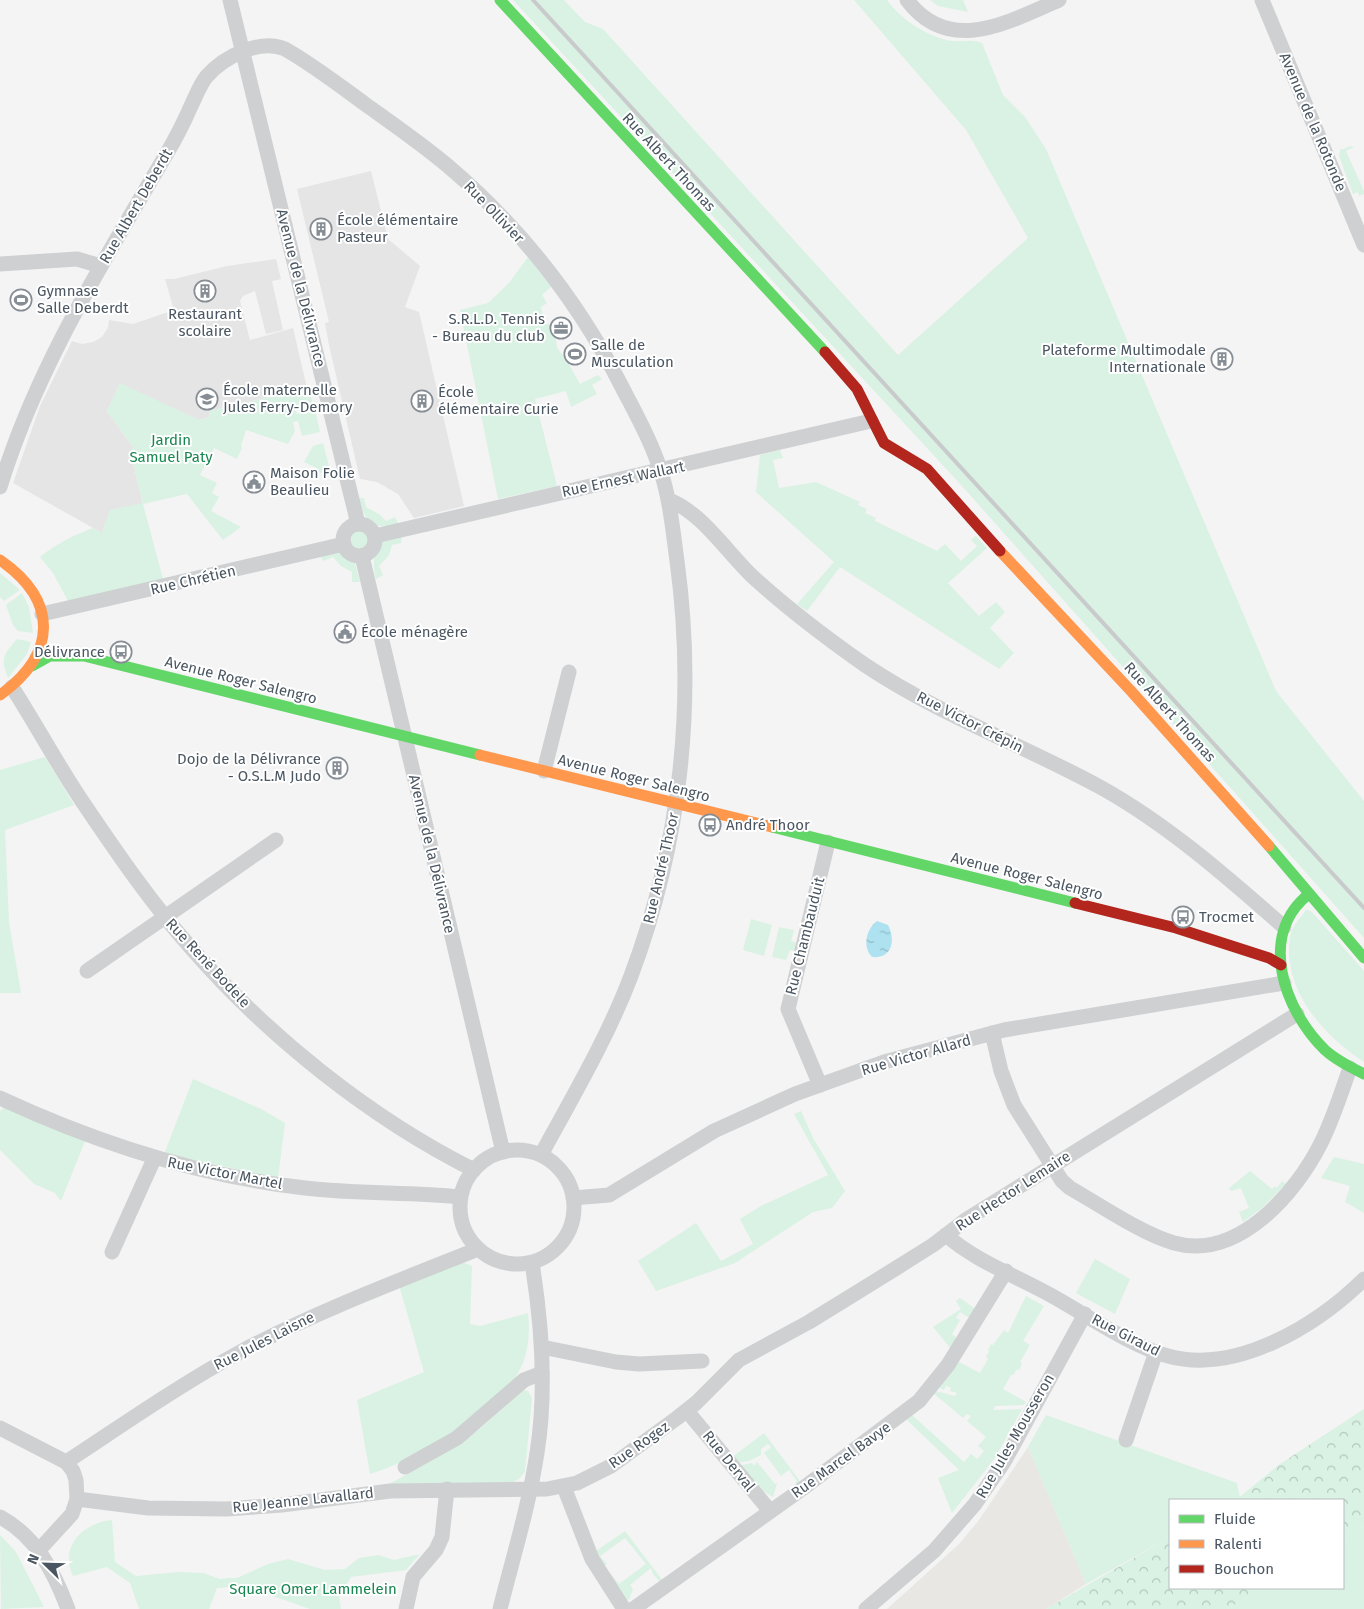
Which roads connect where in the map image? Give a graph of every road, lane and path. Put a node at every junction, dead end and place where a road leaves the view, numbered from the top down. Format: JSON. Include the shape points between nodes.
{"nodes":[{"id":1,"x":230,"y":0,"type":"edge"},
{"id":2,"x":500,"y":0,"type":"edge"},
{"id":3,"x":907,"y":0,"type":"edge"},
{"id":4,"x":1059,"y":0,"type":"edge"},
{"id":5,"x":1262,"y":0,"type":"edge"},
{"id":6,"x":243,"y":52,"type":"junction"},
{"id":7,"x":1364,"y":245,"type":"edge"},
{"id":8,"x":0,"y":264,"type":"edge"},
{"id":9,"x":101,"y":266,"type":"junction"},
{"id":10,"x":816,"y":344,"type":"junction"},
{"id":11,"x":848,"y":398,"type":"dead end"},
{"id":12,"x":863,"y":424,"type":"junction"},
{"id":13,"x":899,"y":466,"type":"dead end"},
{"id":14,"x":660,"y":470,"type":"junction"},
{"id":15,"x":0,"y":487,"type":"edge"},
{"id":16,"x":946,"y":492,"type":"junction"},
{"id":17,"x":668,"y":500,"type":"junction"},
{"id":18,"x":358,"y":524,"type":"junction"},
{"id":19,"x":375,"y":536,"type":"junction"},
{"id":20,"x":344,"y":544,"type":"junction"},
{"id":21,"x":362,"y":556,"type":"junction"},
{"id":22,"x":0,"y":560,"type":"edge"},
{"id":23,"x":43,"y":620,"type":"junction"},
{"id":24,"x":84,"y":656,"type":"junction"},
{"id":25,"x":32,"y":666,"type":"junction"},
{"id":26,"x":569,"y":672,"type":"dead end"},
{"id":27,"x":6,"y":691,"type":"edge"},
{"id":28,"x":405,"y":736,"type":"junction"},
{"id":29,"x":544,"y":771,"type":"junction"},
{"id":30,"x":676,"y":804,"type":"junction"},
{"id":31,"x":276,"y":840,"type":"dead end"},
{"id":32,"x":828,"y":842,"type":"junction"},
{"id":33,"x":1309,"y":894,"type":"junction"},
{"id":34,"x":165,"y":916,"type":"junction"},
{"id":35,"x":1176,"y":928,"type":"junction"},
{"id":36,"x":1282,"y":935,"type":"junction"},
{"id":37,"x":1364,"y":958,"type":"edge"},
{"id":38,"x":1281,"y":965,"type":"junction"},
{"id":39,"x":87,"y":971,"type":"dead end"},
{"id":40,"x":1284,"y":983,"type":"junction"},
{"id":41,"x":1297,"y":1014,"type":"junction"},
{"id":42,"x":992,"y":1033,"type":"junction"},
{"id":43,"x":1357,"y":1071,"type":"edge"},
{"id":44,"x":820,"y":1085,"type":"junction"},
{"id":45,"x":0,"y":1098,"type":"edge"},
{"id":46,"x":503,"y":1152,"type":"junction"},
{"id":47,"x":541,"y":1155,"type":"junction"},
{"id":48,"x":154,"y":1158,"type":"junction"},
{"id":49,"x":1052,"y":1165,"type":"junction"},
{"id":50,"x":474,"y":1170,"type":"junction"},
{"id":51,"x":460,"y":1197,"type":"junction"},
{"id":52,"x":573,"y":1198,"type":"junction"},
{"id":53,"x":946,"y":1235,"type":"junction"},
{"id":54,"x":478,"y":1249,"type":"junction"},
{"id":55,"x":112,"y":1252,"type":"dead end"},
{"id":56,"x":532,"y":1263,"type":"junction"},
{"id":57,"x":1006,"y":1271,"type":"junction"},
{"id":58,"x":1364,"y":1279,"type":"edge"},
{"id":59,"x":1085,"y":1314,"type":"junction"},
{"id":60,"x":542,"y":1347,"type":"junction"},
{"id":61,"x":1156,"y":1352,"type":"junction"},
{"id":62,"x":702,"y":1361,"type":"dead end"},
{"id":63,"x":730,"y":1367,"type":"joint"},
{"id":64,"x":542,"y":1373,"type":"junction"},
{"id":65,"x":687,"y":1410,"type":"junction"},
{"id":66,"x":0,"y":1428,"type":"edge"},
{"id":67,"x":1126,"y":1440,"type":"dead end"},
{"id":68,"x":66,"y":1462,"type":"junction"},
{"id":69,"x":405,"y":1468,"type":"dead end"},
{"id":70,"x":564,"y":1487,"type":"junction"},
{"id":71,"x":447,"y":1489,"type":"junction"},
{"id":72,"x":530,"y":1490,"type":"junction"},
{"id":73,"x":77,"y":1499,"type":"junction"},
{"id":74,"x":770,"y":1512,"type":"junction"},
{"id":75,"x":0,"y":1516,"type":"edge"},
{"id":76,"x":39,"y":1550,"type":"junction"},
{"id":77,"x":68,"y":1609,"type":"edge"},
{"id":78,"x":406,"y":1609,"type":"edge"},
{"id":79,"x":500,"y":1609,"type":"edge"},
{"id":80,"x":624,"y":1609,"type":"edge"},
{"id":81,"x":633,"y":1609,"type":"edge"},
{"id":82,"x":866,"y":1609,"type":"edge"}],
"edges":[{"from":1,"to":6,"type":"street","name":"Avenue de la Délivrance"},
{"from":2,"to":10,"type":"street","name":"Rue Albert Thomas"},
{"from":3,"to":4,"type":"street","via":[[916,13],[934,24],[965,32],[994,28]]},
{"from":5,"to":7,"type":"street","name":"Avenue de la Rotonde"},
{"from":6,"to":9,"type":"street","name":"Rue Albert Deberdt","via":[[206,77],[169,150]]},
{"from":6,"to":14,"type":"street","name":"Rue Ollivier","via":[[272,45],[292,53],[444,163],[494,209],[542,263],[575,307],[614,370],[650,442]]},
{"from":6,"to":18,"type":"street","name":"Avenue de la Délivrance"},
{"from":8,"to":9,"type":"street","via":[[77,259]]},
{"from":9,"to":15,"type":"street","name":"Rue Albert Deberdt","via":[[36,388]]},
{"from":10,"to":11,"type":"street","name":"Rue Albert Thomas"},
{"from":10,"to":12,"type":"street","name":"Rue Albert Thomas","via":[[852,382]]},
{"from":12,"to":14,"type":"street","name":"Rue Ernest Wallart"},
{"from":12,"to":16,"type":"street","name":"Rue Albert Thomas","via":[[884,443],[927,469]]},
{"from":13,"to":16,"type":"street","name":"Rue Albert Thomas","via":[[925,477]]},
{"from":14,"to":17,"type":"street","name":"Rue André Thoor"},
{"from":14,"to":19,"type":"street","name":"Rue Ernest Wallart"},
{"from":16,"to":33,"type":"street","name":"Rue Albert Thomas","via":[[1138,698]]},
{"from":17,"to":30,"type":"street","name":"Rue André Thoor","via":[[682,603],[686,678],[683,752]]},
{"from":17,"to":36,"type":"street","name":"Rue Victor Crépin","via":[[691,512],[740,565],[779,600],[866,665],[902,688],[1116,797],[1182,843]]},
{"from":18,"to":19,"type":"street","via":[[370,528]]},
{"from":18,"to":20,"type":"street","via":[[348,529]]},
{"from":19,"to":21,"type":"street","via":[[375,546]]},
{"from":20,"to":21,"type":"street","via":[[353,555]]},
{"from":20,"to":23,"type":"street","name":"Rue Chrétien"},
{"from":21,"to":28,"type":"street","name":"Avenue de la Délivrance"},
{"from":22,"to":23,"type":"street","name":"Avenue Roger Salengro","via":[[28,582],[38,600]]},
{"from":23,"to":24,"type":"street","name":"Avenue Roger Salengro","via":[[47,635],[57,644]]},
{"from":23,"to":25,"type":"street","via":[[40,647]]},
{"from":24,"to":25,"type":"street","name":"Avenue Roger Salengro","via":[[50,656]]},
{"from":24,"to":28,"type":"street","name":"Avenue Roger Salengro"},
{"from":25,"to":27,"type":"street"},
{"from":26,"to":29,"type":"street"},
{"from":27,"to":34,"type":"street","name":"Rue René Bodele"},
{"from":28,"to":29,"type":"street","name":"Avenue Roger Salengro"},
{"from":28,"to":46,"type":"street","name":"Avenue de la Délivrance"},
{"from":29,"to":30,"type":"street","name":"Avenue Roger Salengro"},
{"from":30,"to":32,"type":"street","name":"Avenue Roger Salengro"},
{"from":30,"to":47,"type":"street","name":"Rue André Thoor","via":[[651,914],[630,979],[596,1056]]},
{"from":31,"to":34,"type":"street"},
{"from":32,"to":35,"type":"street","name":"Avenue Roger Salengro"},
{"from":32,"to":44,"type":"street","name":"Rue Chambauduit","via":[[788,1009]]},
{"from":33,"to":36,"type":"street","via":[[1290,912]]},
{"from":33,"to":37,"type":"street","name":"Rue Albert Thomas"},
{"from":34,"to":39,"type":"street"},
{"from":34,"to":50,"type":"street","name":"Rue René Bodele","via":[[225,984],[300,1052],[386,1118]]},
{"from":35,"to":36,"type":"street","name":"Avenue Roger Salengro","via":[[1271,946]]},
{"from":35,"to":38,"type":"street","name":"Avenue Roger Salengro","via":[[1269,958]]},
{"from":36,"to":38,"type":"street"},
{"from":38,"to":40,"type":"street"},
{"from":40,"to":41,"type":"street"},
{"from":40,"to":42,"type":"street","name":"Rue Victor Allard"},
{"from":41,"to":43,"type":"street","via":[[1331,1055]]},
{"from":41,"to":49,"type":"street","name":"Rue Hector Lemaire"},
{"from":42,"to":44,"type":"street","name":"Rue Victor Allard","via":[[884,1062]]},
{"from":42,"to":49,"type":"street","via":[[1001,1071],[1012,1098]]},
{"from":43,"to":49,"type":"street","via":[[1298,1180],[1264,1217],[1221,1241],[1192,1246],[1165,1240],[1070,1188]]},
{"from":44,"to":52,"type":"street","name":"Rue Victor Allard","via":[[714,1131],[609,1195]]},
{"from":45,"to":48,"type":"street","name":"Rue Victor Martel","via":[[61,1126]]},
{"from":46,"to":47,"type":"street","via":[[516,1150]]},
{"from":46,"to":50,"type":"street"},
{"from":47,"to":52,"type":"street","via":[[562,1171]]},
{"from":48,"to":51,"type":"street","name":"Rue Victor Martel","via":[[303,1188]]},
{"from":48,"to":55,"type":"street"},
{"from":49,"to":53,"type":"street","name":"Rue Hector Lemaire"},
{"from":50,"to":51,"type":"street"},
{"from":51,"to":54,"type":"street","via":[[459,1209],[464,1228]]},
{"from":52,"to":56,"type":"street","via":[[574,1215],[564,1238],[547,1256]]},
{"from":53,"to":57,"type":"street","name":"Rue Giraud","via":[[964,1250]]},
{"from":53,"to":63,"type":"street","name":"Rue Hector Lemaire","via":[[817,1317]]},
{"from":54,"to":56,"type":"street","via":[[508,1264]]},
{"from":54,"to":68,"type":"street","name":"Rue Jules Laisne","via":[[363,1294],[262,1341],[176,1389]]},
{"from":56,"to":60,"type":"street"},
{"from":57,"to":59,"type":"street","name":"Rue Giraud"},
{"from":57,"to":74,"type":"street","name":"Rue Marcel Bavye","via":[[948,1365],[919,1401]]},
{"from":58,"to":61,"type":"street","name":"Rue Giraud","via":[[1312,1321],[1258,1348],[1203,1360]]},
{"from":59,"to":61,"type":"street","name":"Rue Giraud"},
{"from":59,"to":82,"type":"street","name":"Rue Jules Mousseron","via":[[1004,1462],[976,1504],[934,1551]]},
{"from":60,"to":62,"type":"street","via":[[622,1363]]},
{"from":60,"to":64,"type":"street"},
{"from":61,"to":67,"type":"street"},
{"from":63,"to":65,"type":"street","name":"Rue Rogez"},
{"from":64,"to":69,"type":"street","via":[[524,1380],[457,1438]]},
{"from":64,"to":72,"type":"street","via":[[540,1433]]},
{"from":65,"to":70,"type":"street","name":"Rue Rogez","via":[[603,1471]]},
{"from":65,"to":74,"type":"street","name":"Rue Derval"},
{"from":66,"to":68,"type":"street"},
{"from":68,"to":73,"type":"street","via":[[76,1480]]},
{"from":70,"to":72,"type":"street","name":"Rue Rogez"},
{"from":70,"to":80,"type":"street","via":[[592,1559]]},
{"from":71,"to":72,"type":"street","name":"Rue Jeanne Lavallard"},
{"from":71,"to":73,"type":"street","name":"Rue Jeanne Lavallard","via":[[372,1493],[226,1509],[148,1508]]},
{"from":71,"to":78,"type":"street","via":[[442,1537],[436,1550],[413,1578]]},
{"from":72,"to":79,"type":"street"},
{"from":73,"to":76,"type":"street","via":[[68,1520]]},
{"from":74,"to":81,"type":"street","name":"Rue Marcel Bavye"},
{"from":75,"to":76,"type":"street","via":[[18,1528]]},
{"from":76,"to":77,"type":"street"}]}
